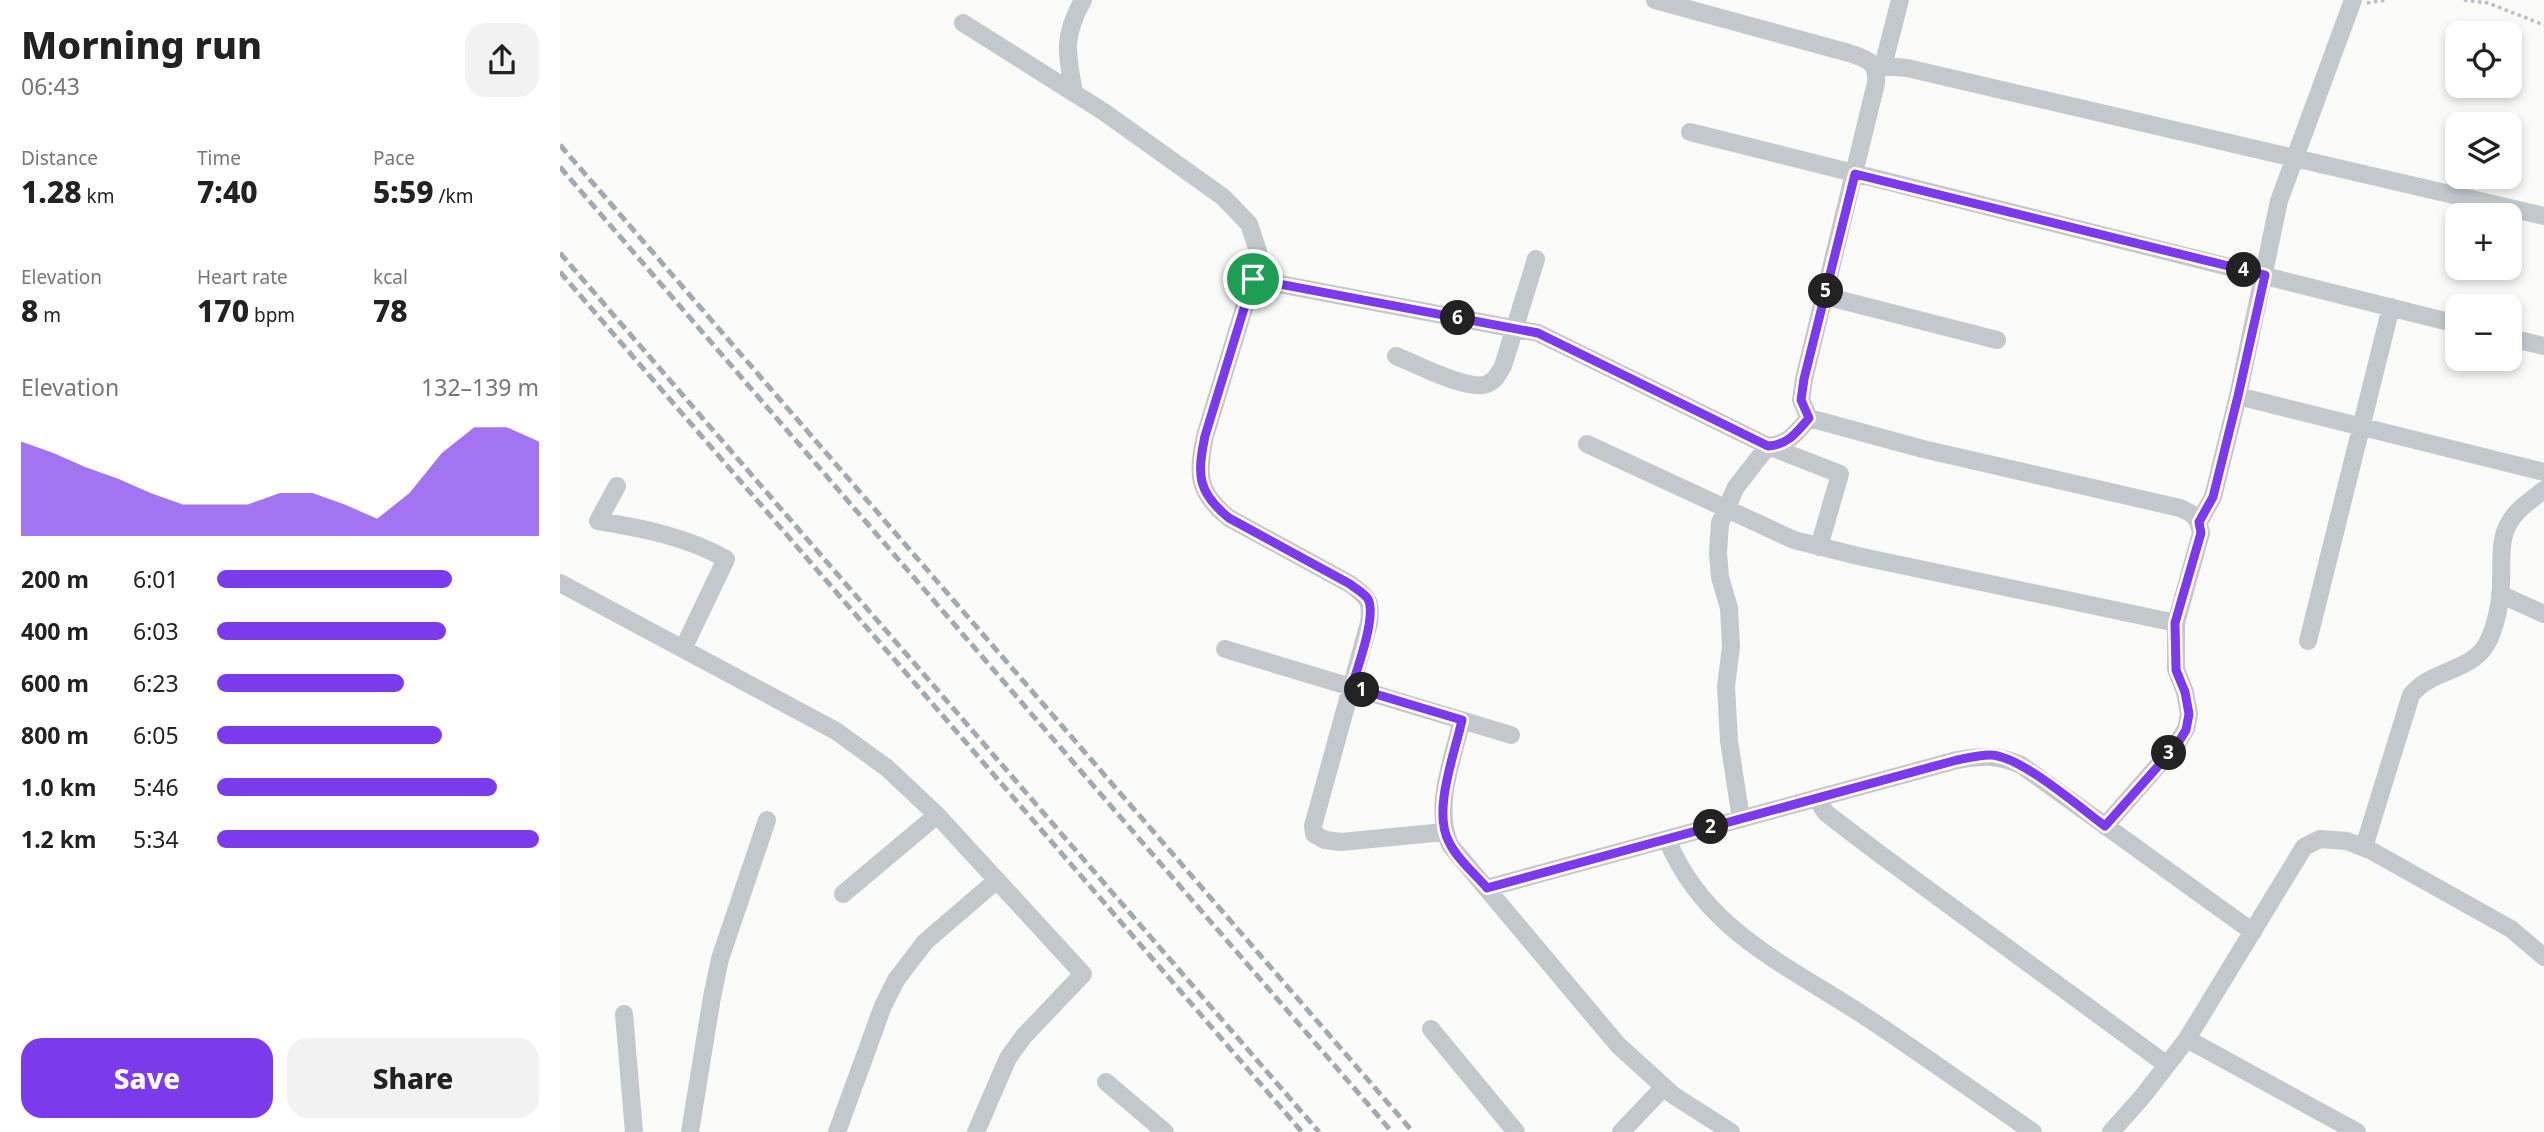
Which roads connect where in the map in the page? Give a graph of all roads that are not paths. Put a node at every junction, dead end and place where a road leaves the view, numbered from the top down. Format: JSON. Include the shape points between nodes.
{"nodes":[{"id":1,"x":1083,"y":0,"type":"edge"},
{"id":2,"x":1655,"y":0,"type":"edge"},
{"id":3,"x":1900,"y":0,"type":"edge"},
{"id":4,"x":2353,"y":0,"type":"edge"},
{"id":5,"x":962,"y":23,"type":"dead end"},
{"id":6,"x":1879,"y":65,"type":"junction"},
{"id":7,"x":1074,"y":93,"type":"junction"},
{"id":8,"x":1690,"y":132,"type":"dead end"},
{"id":9,"x":2294,"y":158,"type":"junction"},
{"id":10,"x":1855,"y":174,"type":"junction"},
{"id":11,"x":2544,"y":216,"type":"edge"},
{"id":12,"x":1536,"y":260,"type":"dead end"},
{"id":13,"x":2265,"y":275,"type":"junction"},
{"id":14,"x":1253,"y":279,"type":"junction"},
{"id":15,"x":1825,"y":296,"type":"junction"},
{"id":16,"x":2391,"y":307,"type":"junction"},
{"id":17,"x":2445,"y":321,"type":"edge"},
{"id":18,"x":1514,"y":328,"type":"junction"},
{"id":19,"x":1997,"y":340,"type":"dead end"},
{"id":20,"x":2522,"y":341,"type":"edge"},
{"id":21,"x":2544,"y":346,"type":"edge"},
{"id":22,"x":1396,"y":356,"type":"dead end"},
{"id":23,"x":2238,"y":396,"type":"junction"},
{"id":24,"x":1809,"y":418,"type":"junction"},
{"id":25,"x":2360,"y":426,"type":"junction"},
{"id":26,"x":1587,"y":444,"type":"dead end"},
{"id":27,"x":1768,"y":446,"type":"junction"},
{"id":28,"x":2544,"y":471,"type":"edge"},
{"id":29,"x":617,"y":486,"type":"dead end"},
{"id":30,"x":2544,"y":490,"type":"edge"},
{"id":31,"x":1726,"y":509,"type":"junction"},
{"id":32,"x":2199,"y":522,"type":"junction"},
{"id":33,"x":1819,"y":547,"type":"junction"},
{"id":34,"x":560,"y":583,"type":"edge"},
{"id":35,"x":2500,"y":594,"type":"junction"},
{"id":36,"x":2544,"y":614,"type":"edge"},
{"id":37,"x":2175,"y":623,"type":"junction"},
{"id":38,"x":2308,"y":641,"type":"dead end"},
{"id":39,"x":683,"y":649,"type":"junction"},
{"id":40,"x":1224,"y":649,"type":"dead end"},
{"id":41,"x":1352,"y":687,"type":"junction"},
{"id":42,"x":1462,"y":720,"type":"junction"},
{"id":43,"x":1511,"y":735,"type":"dead end"},
{"id":44,"x":1816,"y":798,"type":"junction"},
{"id":45,"x":937,"y":815,"type":"junction"},
{"id":46,"x":1741,"y":819,"type":"junction"},
{"id":47,"x":767,"y":820,"type":"dead end"},
{"id":48,"x":2105,"y":826,"type":"junction"},
{"id":49,"x":1444,"y":832,"type":"junction"},
{"id":50,"x":1667,"y":839,"type":"junction"},
{"id":51,"x":2364,"y":847,"type":"junction"},
{"id":52,"x":997,"y":880,"type":"junction"},
{"id":53,"x":1487,"y":888,"type":"junction"},
{"id":54,"x":843,"y":894,"type":"dead end"},
{"id":55,"x":2253,"y":932,"type":"junction"},
{"id":56,"x":2544,"y":957,"type":"edge"},
{"id":57,"x":624,"y":1014,"type":"dead end"},
{"id":58,"x":1431,"y":1029,"type":"dead end"},
{"id":59,"x":2187,"y":1039,"type":"junction"},
{"id":60,"x":2167,"y":1065,"type":"junction"},
{"id":61,"x":1106,"y":1082,"type":"dead end"},
{"id":62,"x":1664,"y":1087,"type":"junction"},
{"id":63,"x":634,"y":1132,"type":"edge"},
{"id":64,"x":690,"y":1132,"type":"edge"},
{"id":65,"x":837,"y":1132,"type":"edge"},
{"id":66,"x":976,"y":1132,"type":"edge"},
{"id":67,"x":1165,"y":1132,"type":"edge"},
{"id":68,"x":1516,"y":1132,"type":"edge"},
{"id":69,"x":1621,"y":1132,"type":"edge"},
{"id":70,"x":1731,"y":1132,"type":"edge"},
{"id":71,"x":2033,"y":1132,"type":"edge"},
{"id":72,"x":2111,"y":1132,"type":"edge"},
{"id":73,"x":2357,"y":1132,"type":"edge"}],
"edges":[{"from":1,"to":7,"type":"street","via":[[1071,21],[1066,49]]},
{"from":2,"to":6,"type":"street"},
{"from":3,"to":6,"type":"street"},
{"from":4,"to":9,"type":"street"},
{"from":5,"to":7,"type":"street"},
{"from":6,"to":9,"type":"street"},
{"from":6,"to":10,"type":"street"},
{"from":7,"to":14,"type":"street","via":[[1223,197],[1249,224],[1258,251]]},
{"from":8,"to":10,"type":"street"},
{"from":9,"to":11,"type":"street"},
{"from":9,"to":13,"type":"street"},
{"from":10,"to":13,"type":"street"},
{"from":10,"to":15,"type":"street"},
{"from":12,"to":18,"type":"street"},
{"from":13,"to":16,"type":"street"},
{"from":13,"to":23,"type":"street"},
{"from":14,"to":18,"type":"street"},
{"from":14,"to":41,"type":"street","via":[[1205,436],[1199,462],[1202,483],[1212,504],[1229,518],[1367,596],[1369,623]]},
{"from":15,"to":19,"type":"street"},
{"from":15,"to":24,"type":"street","via":[[1801,400]]},
{"from":16,"to":17,"type":"street"},
{"from":16,"to":25,"type":"street"},
{"from":18,"to":22,"type":"street","via":[[1503,366],[1488,385],[1462,383]]},
{"from":18,"to":27,"type":"street","via":[[1538,333]]},
{"from":20,"to":21,"type":"street"},
{"from":23,"to":25,"type":"street"},
{"from":23,"to":32,"type":"street","via":[[2213,497]]},
{"from":24,"to":27,"type":"street","via":[[1792,438]]},
{"from":24,"to":32,"type":"street","via":[[2179,508],[2194,514]]},
{"from":25,"to":28,"type":"street"},
{"from":25,"to":38,"type":"street"},
{"from":26,"to":31,"type":"street"},
{"from":27,"to":31,"type":"street","via":[[1735,487]]},
{"from":27,"to":33,"type":"street","via":[[1840,474]]},
{"from":29,"to":39,"type":"street","via":[[598,521],[664,534],[726,559]]},
{"from":30,"to":35,"type":"street","via":[[2507,525],[2501,545]]},
{"from":31,"to":33,"type":"street"},
{"from":31,"to":46,"type":"street","via":[[1718,553],[1729,608],[1728,741]]},
{"from":32,"to":37,"type":"street","via":[[2201,533]]},
{"from":33,"to":37,"type":"street"},
{"from":34,"to":39,"type":"street"},
{"from":35,"to":36,"type":"street"},
{"from":35,"to":51,"type":"street","via":[[2486,644],[2473,660],[2420,683],[2411,695]]},
{"from":37,"to":48,"type":"street","via":[[2176,670],[2189,714],[2186,730]]},
{"from":39,"to":45,"type":"street","via":[[836,731],[887,768]]},
{"from":40,"to":41,"type":"street"},
{"from":41,"to":42,"type":"street"},
{"from":41,"to":49,"type":"street","via":[[1314,834],[1341,842]]},
{"from":42,"to":43,"type":"street"},
{"from":42,"to":49,"type":"street","via":[[1443,807]]},
{"from":44,"to":46,"type":"street"},
{"from":44,"to":48,"type":"street","via":[[1990,755],[2021,765]]},
{"from":44,"to":60,"type":"street","via":[[1847,830]]},
{"from":45,"to":52,"type":"street"},
{"from":45,"to":54,"type":"street"},
{"from":46,"to":50,"type":"street"},
{"from":47,"to":64,"type":"street","via":[[720,959]]},
{"from":48,"to":55,"type":"street"},
{"from":49,"to":53,"type":"street"},
{"from":50,"to":53,"type":"street"},
{"from":50,"to":71,"type":"street","via":[[1689,880],[1730,928]]},
{"from":51,"to":55,"type":"street","via":[[2320,839],[2304,847]]},
{"from":51,"to":56,"type":"street","via":[[2511,929]]},
{"from":52,"to":65,"type":"street","via":[[925,942],[896,980]]},
{"from":52,"to":66,"type":"street","via":[[1083,974],[1008,1058]]},
{"from":53,"to":62,"type":"street","via":[[1618,1045]]},
{"from":55,"to":59,"type":"street"},
{"from":57,"to":63,"type":"street"},
{"from":58,"to":68,"type":"street"},
{"from":59,"to":60,"type":"street"},
{"from":59,"to":73,"type":"street"},
{"from":60,"to":72,"type":"street"},
{"from":61,"to":67,"type":"street"},
{"from":62,"to":69,"type":"street"},
{"from":62,"to":70,"type":"street"}]}
